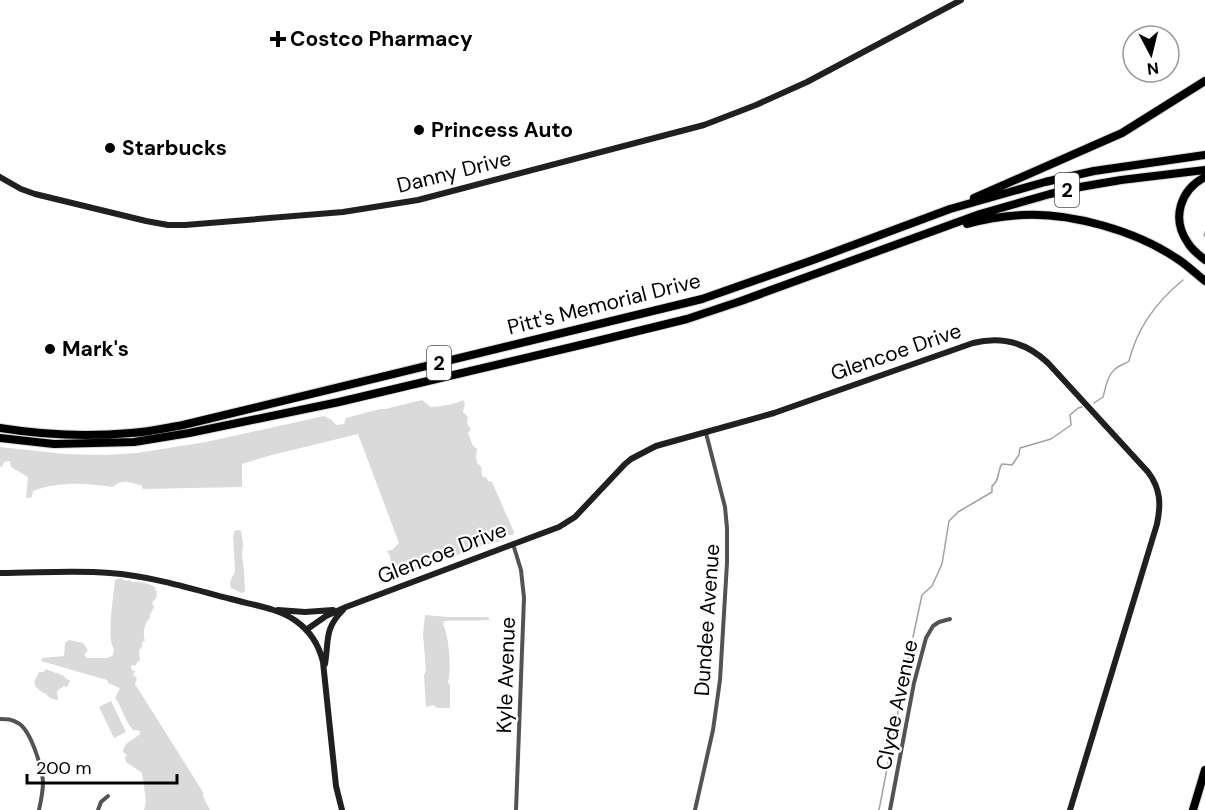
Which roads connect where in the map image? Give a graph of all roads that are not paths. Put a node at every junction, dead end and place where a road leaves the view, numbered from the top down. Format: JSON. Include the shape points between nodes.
{"nodes":[{"id":1,"x":961,"y":0,"type":"edge"},
{"id":2,"x":1205,"y":81,"type":"edge"},
{"id":3,"x":1205,"y":155,"type":"edge"},
{"id":4,"x":1205,"y":170,"type":"edge"},
{"id":5,"x":0,"y":177,"type":"edge"},
{"id":6,"x":1205,"y":177,"type":"edge"},
{"id":7,"x":950,"y":208,"type":"junction"},
{"id":8,"x":933,"y":231,"type":"junction"},
{"id":9,"x":1205,"y":260,"type":"edge"},
{"id":10,"x":1205,"y":281,"type":"edge"},
{"id":11,"x":0,"y":428,"type":"edge"},
{"id":12,"x":706,"y":433,"type":"junction"},
{"id":13,"x":0,"y":438,"type":"edge"},
{"id":14,"x":513,"y":543,"type":"junction"},
{"id":15,"x":0,"y":573,"type":"edge"},
{"id":16,"x":346,"y":607,"type":"junction"},
{"id":17,"x":270,"y":610,"type":"junction"},
{"id":18,"x":950,"y":619,"type":"dead end"},
{"id":19,"x":306,"y":630,"type":"junction"},
{"id":20,"x":324,"y":668,"type":"junction"},
{"id":21,"x":0,"y":719,"type":"edge"},
{"id":22,"x":1205,"y":770,"type":"edge"},
{"id":23,"x":108,"y":796,"type":"dead end"},
{"id":24,"x":39,"y":810,"type":"edge"},
{"id":25,"x":98,"y":810,"type":"edge"},
{"id":26,"x":342,"y":810,"type":"edge"},
{"id":27,"x":516,"y":810,"type":"edge"},
{"id":28,"x":695,"y":810,"type":"edge"},
{"id":29,"x":890,"y":810,"type":"edge"},
{"id":30,"x":1070,"y":810,"type":"edge"},
{"id":31,"x":1193,"y":810,"type":"edge"}],
"edges":[{"from":1,"to":5,"type":"street","name":"Danny Drive","via":[[807,82],[704,125],[418,200],[343,213],[176,225],[35,194]]},
{"from":2,"to":7,"type":"highway","via":[[1122,133]]},
{"from":3,"to":7,"type":"highway","name":"Pitt's Memorial Drive","number":"2","via":[[1094,171]]},
{"from":4,"to":8,"type":"highway","name":"Pitt's Memorial Drive","number":"2","via":[[1080,187],[1019,202]]},
{"from":6,"to":9,"type":"highway","via":[[1186,192],[1179,218],[1188,243]]},
{"from":7,"to":11,"type":"highway","name":"Pitt's Memorial Drive","number":"2","via":[[702,299],[250,410],[132,433],[58,434]]},
{"from":8,"to":10,"type":"highway","via":[[1024,215],[1063,217],[1140,238],[1176,257]]},
{"from":8,"to":13,"type":"highway","name":"Pitt's Memorial Drive","number":"2","via":[[687,319],[339,402],[134,442],[54,444]]},
{"from":12,"to":14,"type":"street","name":"Glencoe Drive","via":[[656,446],[632,459],[568,522]]},
{"from":12,"to":28,"type":"street","name":"Dundee Avenue","via":[[725,507],[727,554],[720,680]]},
{"from":12,"to":30,"type":"street","name":"Glencoe Drive","via":[[979,341],[1018,344],[1048,363],[1148,472],[1160,500],[1157,524]]},
{"from":14,"to":16,"type":"street","name":"Glencoe Drive"},
{"from":14,"to":27,"type":"street","name":"Kyle Avenue","via":[[524,602]]},
{"from":15,"to":17,"type":"street","via":[[113,573]]},
{"from":16,"to":17,"type":"street","via":[[309,612]]},
{"from":16,"to":19,"type":"street","name":"Glencoe Drive"},
{"from":16,"to":20,"type":"street","via":[[330,630]]},
{"from":17,"to":19,"type":"street","via":[[289,617]]},
{"from":18,"to":29,"type":"street","name":"Clyde Avenue","via":[[933,626],[925,641]]},
{"from":19,"to":20,"type":"street","via":[[318,648]]},
{"from":20,"to":26,"type":"street"},
{"from":21,"to":24,"type":"street","via":[[16,721],[28,733],[42,774]]},
{"from":22,"to":31,"type":"highway"},
{"from":23,"to":25,"type":"street"}]}
